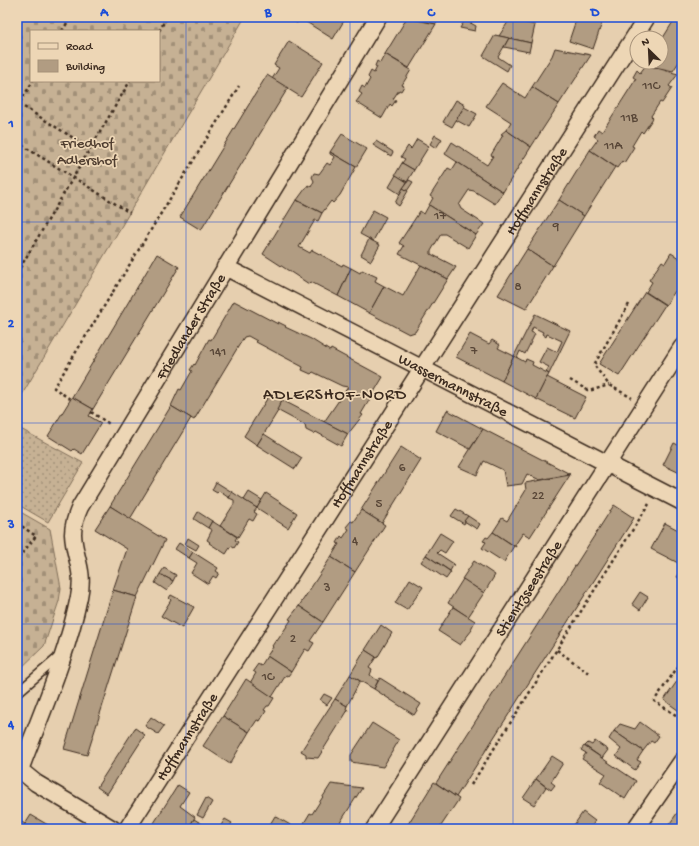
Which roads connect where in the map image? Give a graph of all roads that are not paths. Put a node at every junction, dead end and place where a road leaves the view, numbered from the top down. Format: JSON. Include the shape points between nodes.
{"nodes":[{"id":1,"x":378,"y":17,"type":"edge"},
{"id":2,"x":647,"y":17,"type":"edge"},
{"id":3,"x":225,"y":267,"type":"junction"},
{"id":4,"x":682,"y":347,"type":"edge"},
{"id":5,"x":422,"y":369,"type":"junction"},
{"id":6,"x":607,"y":464,"type":"junction"},
{"id":7,"x":682,"y":502,"type":"edge"},
{"id":8,"x":63,"y":652,"type":"junction"},
{"id":9,"x":17,"y":693,"type":"edge"},
{"id":10,"x":682,"y":761,"type":"edge"},
{"id":11,"x":19,"y":769,"type":"edge"},
{"id":12,"x":113,"y":829,"type":"edge"},
{"id":13,"x":127,"y":829,"type":"edge"},
{"id":14,"x":374,"y":829,"type":"edge"},
{"id":15,"x":635,"y":829,"type":"edge"}],
"edges":[{"from":1,"to":3,"type":"street","name":"Friedlander Straße"},
{"from":2,"to":5,"type":"street","name":"Hoffmannstraße"},
{"from":3,"to":5,"type":"street","name":"Wassermannstraße"},
{"from":3,"to":8,"type":"street","name":"Friedlander Straße","via":[[80,507],[73,534],[82,584]]},
{"from":4,"to":6,"type":"street","name":"Stienitzseestraße"},
{"from":5,"to":6,"type":"street","name":"Wassermannstraße"},
{"from":5,"to":13,"type":"street","name":"Hoffmannstraße"},
{"from":6,"to":7,"type":"street","name":"Wassermannstraße"},
{"from":6,"to":14,"type":"street","name":"Stienitzseestraße"},
{"from":8,"to":9,"type":"lane"},
{"from":8,"to":11,"type":"street","name":"Friedlander Straße"},
{"from":10,"to":15,"type":"street"},
{"from":11,"to":12,"type":"street","via":[[36,783]]}]}
